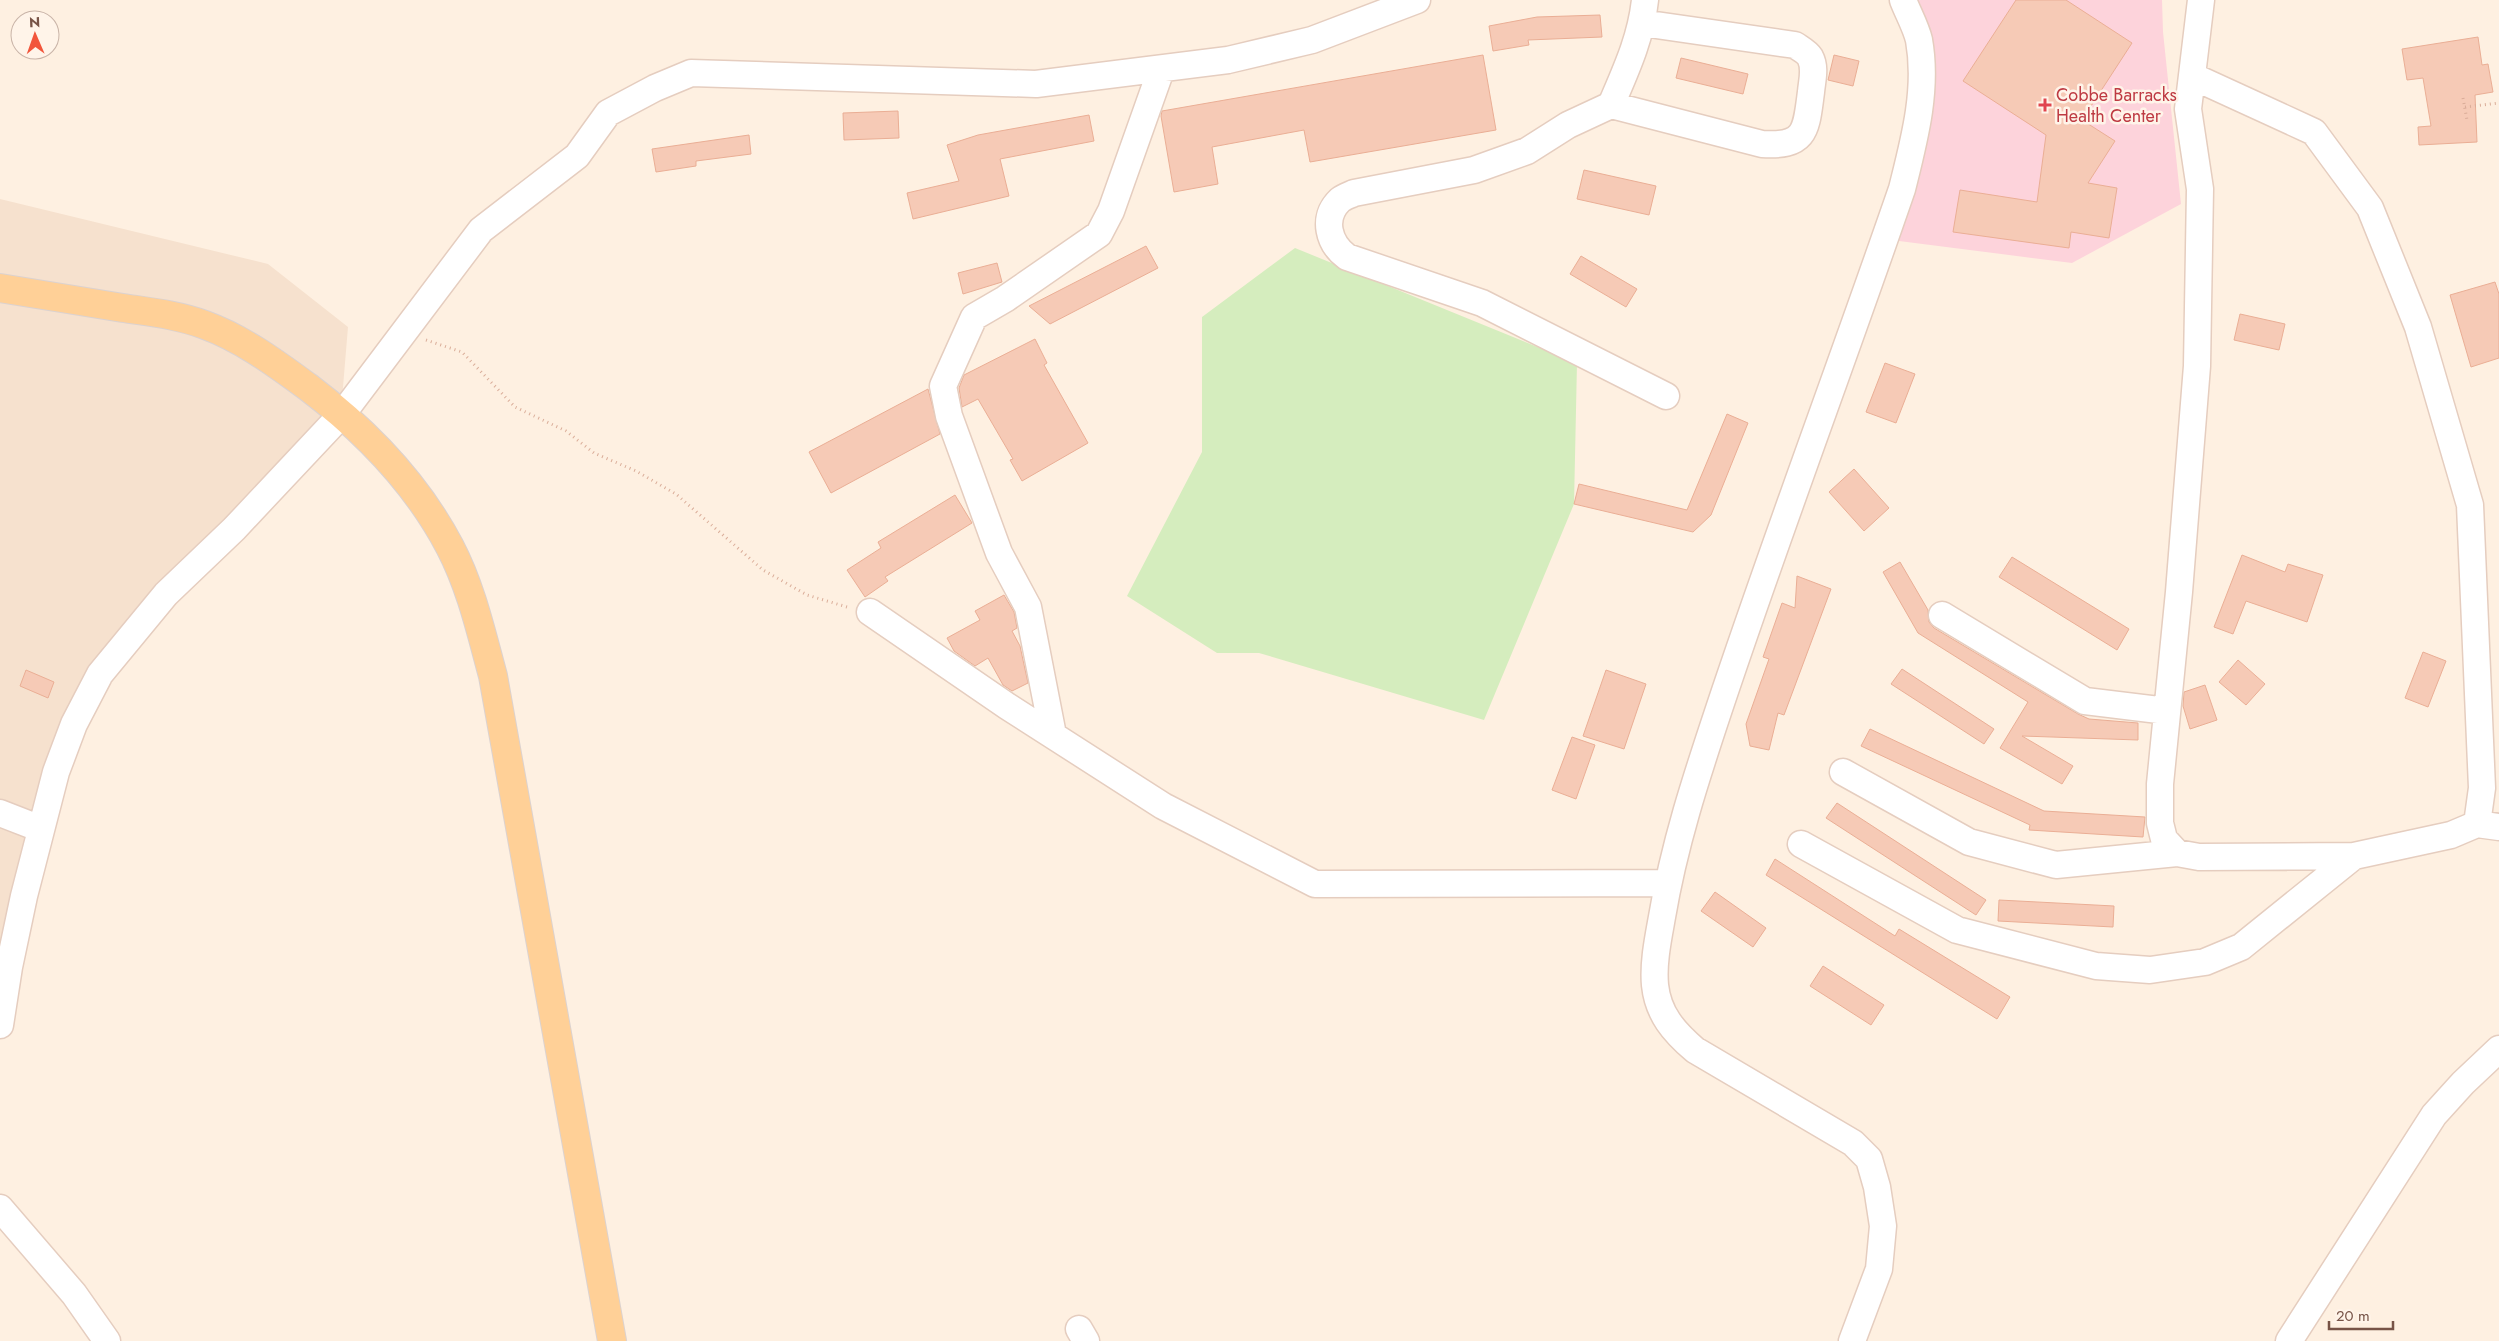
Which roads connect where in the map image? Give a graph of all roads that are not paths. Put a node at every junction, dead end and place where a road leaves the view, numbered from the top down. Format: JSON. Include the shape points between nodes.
{"nodes":[{"id":1,"x":1417,"y":0,"type":"edge"},
{"id":2,"x":1903,"y":0,"type":"edge"},
{"id":3,"x":2201,"y":0,"type":"edge"},
{"id":4,"x":1644,"y":11,"type":"edge"},
{"id":5,"x":1161,"y":70,"type":"junction"},
{"id":6,"x":2192,"y":76,"type":"junction"},
{"id":7,"x":1611,"y":105,"type":"junction"},
{"id":8,"x":0,"y":288,"type":"edge"},
{"id":9,"x":1666,"y":396,"type":"dead end"},
{"id":10,"x":343,"y":413,"type":"junction"},
{"id":11,"x":870,"y":612,"type":"road end"},
{"id":12,"x":1942,"y":614,"type":"dead end"},
{"id":13,"x":2167,"y":711,"type":"junction"},
{"id":14,"x":1053,"y":735,"type":"junction"},
{"id":15,"x":2490,"y":749,"type":"edge"},
{"id":16,"x":1843,"y":772,"type":"dead end"},
{"id":17,"x":0,"y":814,"type":"edge"},
{"id":18,"x":2488,"y":825,"type":"edge"},
{"id":19,"x":41,"y":830,"type":"junction"},
{"id":20,"x":1801,"y":844,"type":"dead end"},
{"id":21,"x":2177,"y":854,"type":"junction"},
{"id":22,"x":2354,"y":856,"type":"junction"},
{"id":23,"x":1668,"y":883,"type":"junction"},
{"id":24,"x":0,"y":1025,"type":"edge"},
{"id":25,"x":2499,"y":1050,"type":"edge"},
{"id":26,"x":0,"y":1208,"type":"edge"},
{"id":27,"x":107,"y":1341,"type":"edge"},
{"id":28,"x":612,"y":1341,"type":"edge"},
{"id":29,"x":1852,"y":1341,"type":"edge"},
{"id":30,"x":2289,"y":1341,"type":"edge"}],
"edges":[{"from":1,"to":5,"type":"street","via":[[1312,40],[1228,60]]},
{"from":2,"to":23,"type":"street","via":[[1919,39],[1922,76],[1916,133],[1902,189],[1763,579],[1681,825]]},
{"from":3,"to":6,"type":"street"},
{"from":4,"to":7,"type":"street","via":[[1635,49]]},
{"from":4,"to":7,"type":"street","via":[[1795,45],[1809,55],[1814,68],[1806,127],[1798,137],[1783,145],[1762,144]]},
{"from":5,"to":10,"type":"street","via":[[1036,84],[691,73],[655,88],[608,113],[577,156],[481,230]]},
{"from":5,"to":14,"type":"street","via":[[1111,210],[1099,234],[974,317],[943,386],[949,416],[999,554],[1028,606]]},
{"from":6,"to":13,"type":"street","via":[[2188,108],[2200,189],[2197,366]]},
{"from":6,"to":15,"type":"street","via":[[2314,132],[2370,208],[2418,328],[2470,505]]},
{"from":7,"to":9,"type":"street","via":[[1568,125],[1527,151],[1474,170],[1354,193],[1340,200],[1332,213],[1329,235],[1336,249],[1347,257],[1482,303]]},
{"from":8,"to":10,"type":"main road","via":[[168,315],[203,324],[274,362]]},
{"from":10,"to":19,"type":"street","via":[[241,522],[166,594],[100,674],[71,732],[56,772]]},
{"from":10,"to":28,"type":"main road","via":[[414,489],[450,548],[476,613],[493,676]]},
{"from":11,"to":14,"type":"street"},
{"from":12,"to":13,"type":"street","via":[[2085,701]]},
{"from":13,"to":21,"type":"street","via":[[2160,823],[2164,840]]},
{"from":14,"to":23,"type":"street","via":[[1163,806],[1315,884]]},
{"from":15,"to":18,"type":"street","via":[[2482,788]]},
{"from":16,"to":21,"type":"street","via":[[1969,842],[2056,865]]},
{"from":17,"to":19,"type":"street"},
{"from":18,"to":22,"type":"street"},
{"from":19,"to":24,"type":"street","via":[[9,967]]},
{"from":20,"to":22,"type":"street","via":[[1957,930],[2096,966],[2150,970],[2205,962],[2241,947]]},
{"from":21,"to":22,"type":"street","via":[[2199,857]]},
{"from":23,"to":29,"type":"street","via":[[1656,949],[1655,986],[1660,1006],[1672,1030],[1695,1050],[1853,1143],[1869,1159],[1877,1187],[1882,1226],[1879,1260]]},
{"from":25,"to":30,"type":"street","via":[[2434,1115]]},
{"from":26,"to":27,"type":"street","via":[[74,1294]]}]}
